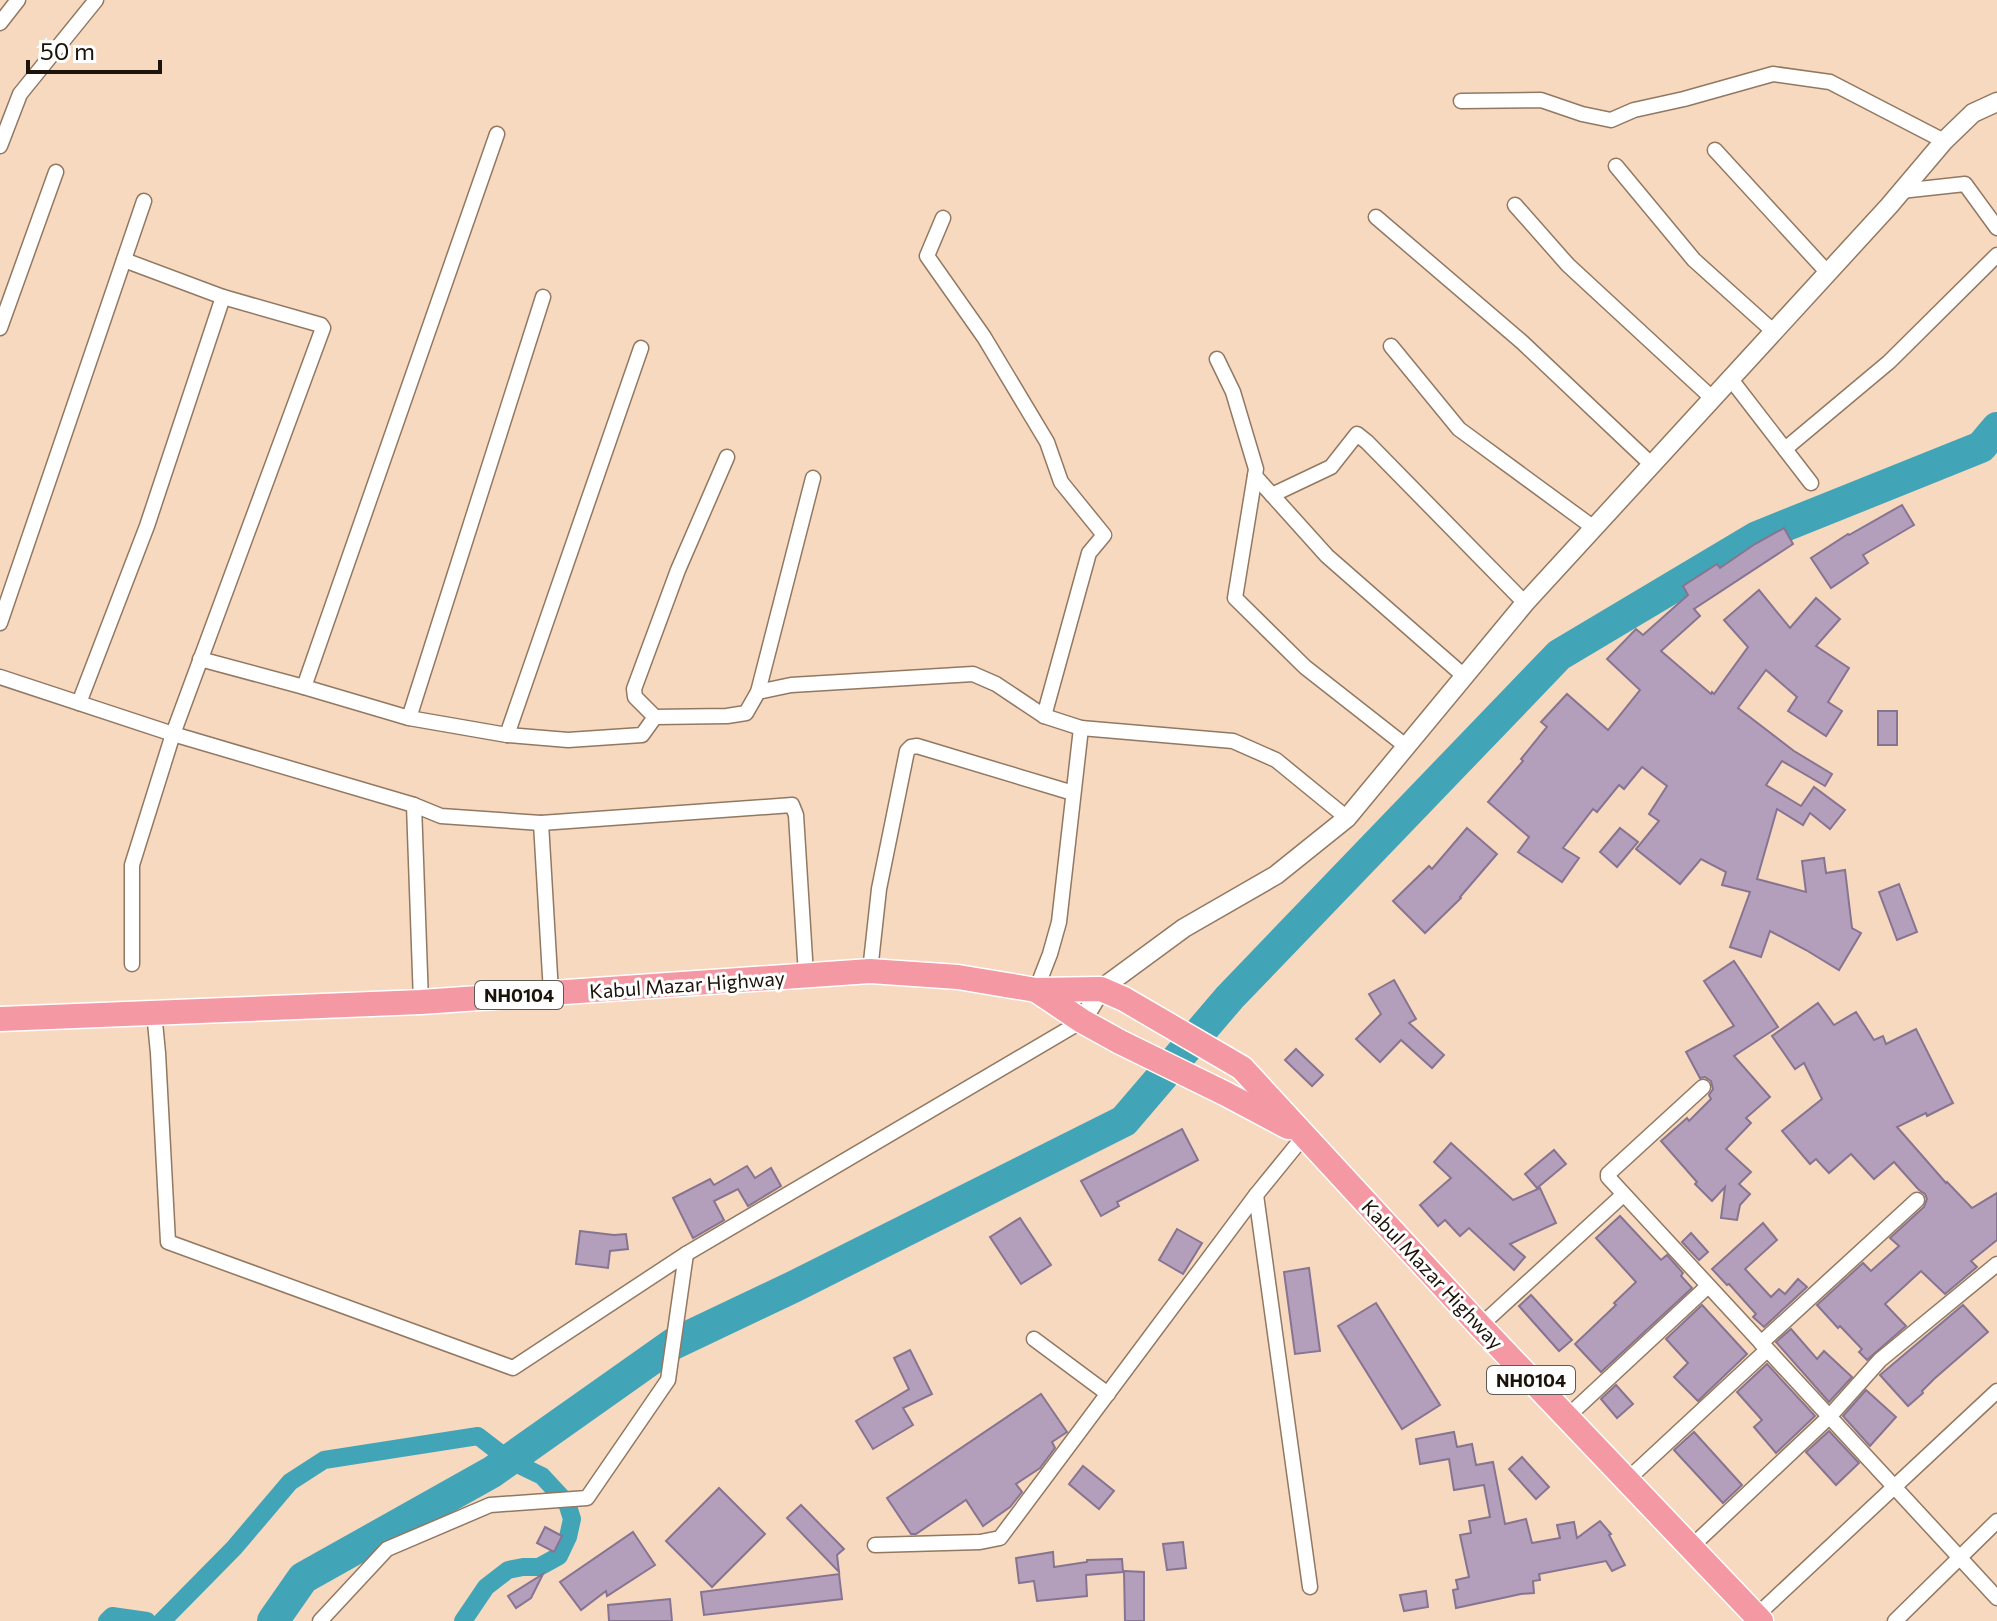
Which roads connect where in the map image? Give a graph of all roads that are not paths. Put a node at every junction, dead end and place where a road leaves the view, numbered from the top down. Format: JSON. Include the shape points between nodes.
{"nodes":[{"id":1,"x":18,"y":0,"type":"edge"},
{"id":2,"x":96,"y":0,"type":"edge"},
{"id":3,"x":0,"y":23,"type":"edge"},
{"id":4,"x":1461,"y":101,"type":"dead end"},
{"id":5,"x":1997,"y":102,"type":"edge"},
{"id":6,"x":497,"y":134,"type":"dead end"},
{"id":7,"x":1944,"y":141,"type":"junction"},
{"id":8,"x":0,"y":146,"type":"edge"},
{"id":9,"x":1715,"y":150,"type":"dead end"},
{"id":10,"x":1616,"y":166,"type":"dead end"},
{"id":11,"x":56,"y":172,"type":"dead end"},
{"id":12,"x":1901,"y":191,"type":"junction"},
{"id":13,"x":144,"y":201,"type":"dead end"},
{"id":14,"x":1515,"y":205,"type":"dead end"},
{"id":15,"x":1376,"y":217,"type":"dead end"},
{"id":16,"x":943,"y":218,"type":"dead end"},
{"id":17,"x":1997,"y":228,"type":"edge"},
{"id":18,"x":1997,"y":255,"type":"edge"},
{"id":19,"x":124,"y":260,"type":"junction"},
{"id":20,"x":1827,"y":272,"type":"junction"},
{"id":21,"x":223,"y":297,"type":"junction"},
{"id":22,"x":543,"y":297,"type":"dead end"},
{"id":23,"x":0,"y":328,"type":"edge"},
{"id":24,"x":1773,"y":331,"type":"junction"},
{"id":25,"x":1391,"y":346,"type":"dead end"},
{"id":26,"x":641,"y":348,"type":"dead end"},
{"id":27,"x":1217,"y":359,"type":"dead end"},
{"id":28,"x":1730,"y":378,"type":"junction"},
{"id":29,"x":1712,"y":398,"type":"junction"},
{"id":30,"x":1785,"y":449,"type":"junction"},
{"id":31,"x":727,"y":457,"type":"dead end"},
{"id":32,"x":1652,"y":465,"type":"junction"},
{"id":33,"x":1255,"y":476,"type":"junction"},
{"id":34,"x":813,"y":478,"type":"dead end"},
{"id":35,"x":1811,"y":483,"type":"dead end"},
{"id":36,"x":1272,"y":495,"type":"junction"},
{"id":37,"x":1594,"y":528,"type":"junction"},
{"id":38,"x":3,"y":603,"type":"edge"},
{"id":39,"x":1525,"y":603,"type":"junction"},
{"id":40,"x":0,"y":623,"type":"edge"},
{"id":41,"x":200,"y":659,"type":"junction"},
{"id":42,"x":1464,"y":676,"type":"junction"},
{"id":43,"x":0,"y":677,"type":"edge"},
{"id":44,"x":304,"y":687,"type":"junction"},
{"id":45,"x":758,"y":692,"type":"junction"},
{"id":46,"x":79,"y":703,"type":"junction"},
{"id":47,"x":1044,"y":716,"type":"junction"},
{"id":48,"x":655,"y":717,"type":"junction"},
{"id":49,"x":409,"y":718,"type":"junction"},
{"id":50,"x":1081,"y":728,"type":"junction"},
{"id":51,"x":173,"y":734,"type":"junction"},
{"id":52,"x":507,"y":735,"type":"junction"},
{"id":53,"x":1407,"y":747,"type":"junction"},
{"id":54,"x":1073,"y":793,"type":"junction"},
{"id":55,"x":414,"y":805,"type":"junction"},
{"id":56,"x":1347,"y":818,"type":"junction"},
{"id":57,"x":541,"y":823,"type":"junction"},
{"id":58,"x":132,"y":964,"type":"dead end"},
{"id":59,"x":870,"y":971,"type":"junction"},
{"id":60,"x":806,"y":975,"type":"junction"},
{"id":61,"x":1101,"y":989,"type":"junction"},
{"id":62,"x":1036,"y":990,"type":"junction"},
{"id":63,"x":551,"y":993,"type":"junction"},
{"id":64,"x":421,"y":1002,"type":"junction"},
{"id":65,"x":154,"y":1012,"type":"junction"},
{"id":66,"x":0,"y":1019,"type":"edge"},
{"id":67,"x":1082,"y":1021,"type":"junction"},
{"id":68,"x":1703,"y":1087,"type":"dead end"},
{"id":69,"x":1304,"y":1136,"type":"junction"},
{"id":70,"x":1256,"y":1195,"type":"junction"},
{"id":71,"x":1623,"y":1195,"type":"junction"},
{"id":72,"x":1917,"y":1200,"type":"dead end"},
{"id":73,"x":686,"y":1254,"type":"junction"},
{"id":74,"x":1997,"y":1264,"type":"edge"},
{"id":75,"x":1708,"y":1286,"type":"junction"},
{"id":76,"x":1480,"y":1326,"type":"junction"},
{"id":77,"x":1034,"y":1339,"type":"dead end"},
{"id":78,"x":1764,"y":1346,"type":"junction"},
{"id":79,"x":1997,"y":1391,"type":"edge"},
{"id":80,"x":1108,"y":1394,"type":"junction"},
{"id":81,"x":1567,"y":1417,"type":"junction"},
{"id":82,"x":1829,"y":1417,"type":"junction"},
{"id":83,"x":1627,"y":1480,"type":"junction"},
{"id":84,"x":1894,"y":1487,"type":"junction"},
{"id":85,"x":1997,"y":1521,"type":"edge"},
{"id":86,"x":875,"y":1545,"type":"dead end"},
{"id":87,"x":1691,"y":1547,"type":"junction"},
{"id":88,"x":1959,"y":1558,"type":"junction"},
{"id":89,"x":1310,"y":1587,"type":"dead end"},
{"id":90,"x":1997,"y":1598,"type":"edge"},
{"id":91,"x":326,"y":1618,"type":"edge"},
{"id":92,"x":1758,"y":1618,"type":"edge"},
{"id":93,"x":1895,"y":1621,"type":"edge"}],
"edges":[{"from":1,"to":3,"type":"street"},
{"from":2,"to":8,"type":"street","via":[[20,94]]},
{"from":4,"to":7,"type":"street","via":[[1541,100],[1611,120],[1773,74],[1830,82]]},
{"from":5,"to":7,"type":"street","via":[[1973,113]]},
{"from":6,"to":44,"type":"street"},
{"from":7,"to":12,"type":"street"},
{"from":9,"to":20,"type":"street"},
{"from":10,"to":24,"type":"street","via":[[1694,260]]},
{"from":11,"to":23,"type":"street"},
{"from":12,"to":17,"type":"street","via":[[1965,184]]},
{"from":12,"to":20,"type":"street"},
{"from":13,"to":19,"type":"street"},
{"from":14,"to":29,"type":"street","via":[[1568,265]]},
{"from":15,"to":32,"type":"street","via":[[1522,342]]},
{"from":16,"to":47,"type":"street","via":[[927,256],[1047,442],[1061,482],[1104,535],[1089,553]]},
{"from":18,"to":30,"type":"street","via":[[1889,362]]},
{"from":19,"to":21,"type":"street"},
{"from":19,"to":38,"type":"street"},
{"from":20,"to":24,"type":"street"},
{"from":21,"to":41,"type":"street","via":[[321,325],[323,331]]},
{"from":21,"to":46,"type":"street","via":[[147,526]]},
{"from":22,"to":49,"type":"street"},
{"from":24,"to":28,"type":"street"},
{"from":25,"to":37,"type":"street","via":[[1459,429]]},
{"from":26,"to":52,"type":"street"},
{"from":27,"to":33,"type":"street","via":[[1233,392]]},
{"from":28,"to":29,"type":"street"},
{"from":28,"to":30,"type":"street"},
{"from":29,"to":32,"type":"street"},
{"from":30,"to":35,"type":"street"},
{"from":31,"to":48,"type":"street","via":[[634,689]]},
{"from":32,"to":37,"type":"street"},
{"from":33,"to":36,"type":"street"},
{"from":33,"to":53,"type":"street","via":[[1235,598],[1305,667]]},
{"from":34,"to":45,"type":"street"},
{"from":36,"to":39,"type":"street","via":[[1331,467],[1357,434]]},
{"from":36,"to":42,"type":"street","via":[[1327,556]]},
{"from":37,"to":39,"type":"street"},
{"from":38,"to":40,"type":"street"},
{"from":39,"to":42,"type":"street"},
{"from":41,"to":44,"type":"street"},
{"from":41,"to":51,"type":"street"},
{"from":42,"to":53,"type":"street"},
{"from":43,"to":46,"type":"street"},
{"from":44,"to":49,"type":"street"},
{"from":45,"to":47,"type":"street","via":[[791,685],[973,674]]},
{"from":45,"to":48,"type":"street","via":[[746,713]]},
{"from":46,"to":51,"type":"street"},
{"from":47,"to":50,"type":"street"},
{"from":48,"to":52,"type":"street","via":[[642,735],[568,740]]},
{"from":49,"to":52,"type":"street"},
{"from":50,"to":54,"type":"street"},
{"from":50,"to":56,"type":"street","via":[[1233,741],[1276,760]]},
{"from":51,"to":55,"type":"street"},
{"from":51,"to":58,"type":"street","via":[[132,865]]},
{"from":53,"to":56,"type":"street"},
{"from":54,"to":59,"type":"street","via":[[911,747],[879,889]]},
{"from":54,"to":62,"type":"street","via":[[1059,922]]},
{"from":55,"to":57,"type":"street","via":[[441,816]]},
{"from":55,"to":64,"type":"street"},
{"from":56,"to":61,"type":"street","via":[[1276,875],[1184,928]]},
{"from":57,"to":60,"type":"street","via":[[792,805]]},
{"from":57,"to":63,"type":"street"},
{"from":59,"to":60,"type":"highway","name":"Kabul Mazar Highway","number":"NH0104"},
{"from":59,"to":62,"type":"highway","name":"Kabul Mazar Highway","number":"NH0104","via":[[958,977]]},
{"from":60,"to":63,"type":"highway","name":"Kabul Mazar Highway","number":"NH0104"},
{"from":61,"to":62,"type":"highway","name":"Kabul Mazar Highway","number":"NH0104"},
{"from":61,"to":67,"type":"street"},
{"from":61,"to":69,"type":"highway","name":"Kabul Mazar Highway","number":"NH0104","via":[[1242,1068]]},
{"from":62,"to":67,"type":"highway","name":"Kabul Mazar Highway","number":"NH0104"},
{"from":63,"to":64,"type":"highway","name":"Kabul Mazar Highway","number":"NH0104"},
{"from":64,"to":65,"type":"highway","name":"Kabul Mazar Highway","number":"NH0104"},
{"from":65,"to":66,"type":"highway","name":"Kabul Mazar Highway","number":"NH0104"},
{"from":65,"to":73,"type":"street","via":[[168,1242],[513,1368]]},
{"from":67,"to":69,"type":"highway","name":"Kabul Mazar Highway","number":"NH0104"},
{"from":67,"to":73,"type":"street"},
{"from":68,"to":71,"type":"street","via":[[1608,1174]]},
{"from":69,"to":70,"type":"street"},
{"from":69,"to":76,"type":"highway","name":"Kabul Mazar Highway","number":"NH0104"},
{"from":70,"to":80,"type":"street"},
{"from":70,"to":89,"type":"street"},
{"from":71,"to":75,"type":"street"},
{"from":71,"to":76,"type":"street"},
{"from":72,"to":78,"type":"street"},
{"from":73,"to":91,"type":"street","via":[[668,1380],[587,1498],[490,1505],[387,1549]]},
{"from":74,"to":82,"type":"street","via":[[1880,1360]]},
{"from":75,"to":78,"type":"street"},
{"from":75,"to":81,"type":"street"},
{"from":76,"to":81,"type":"highway","name":"Kabul Mazar Highway","number":"NH0104"},
{"from":77,"to":80,"type":"street"},
{"from":78,"to":82,"type":"street"},
{"from":78,"to":83,"type":"street"},
{"from":79,"to":84,"type":"street"},
{"from":80,"to":86,"type":"street","via":[[1000,1538]]},
{"from":81,"to":83,"type":"highway","name":"Kabul Mazar Highway","number":"NH0104"},
{"from":82,"to":84,"type":"street"},
{"from":82,"to":87,"type":"street"},
{"from":83,"to":87,"type":"highway","name":"Kabul Mazar Highway","number":"NH0104"},
{"from":84,"to":88,"type":"street"},
{"from":84,"to":92,"type":"street"},
{"from":85,"to":88,"type":"street"},
{"from":87,"to":92,"type":"highway","name":"Kabul Mazar Highway","number":"NH0104"},
{"from":88,"to":90,"type":"street"},
{"from":88,"to":93,"type":"street"}]}
